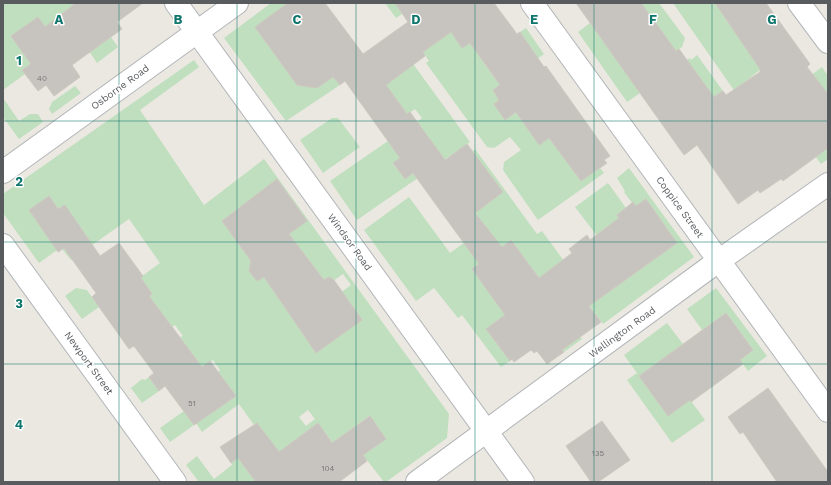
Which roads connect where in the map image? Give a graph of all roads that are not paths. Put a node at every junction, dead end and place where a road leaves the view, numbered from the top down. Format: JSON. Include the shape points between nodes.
{"nodes":[{"id":1,"x":176,"y":3,"type":"edge"},
{"id":2,"x":237,"y":3,"type":"edge"},
{"id":3,"x":532,"y":3,"type":"edge"},
{"id":4,"x":799,"y":3,"type":"edge"},
{"id":5,"x":196,"y":32,"type":"junction"},
{"id":6,"x":828,"y":42,"type":"edge"},
{"id":7,"x":3,"y":172,"type":"edge"},
{"id":8,"x":828,"y":184,"type":"edge"},
{"id":9,"x":3,"y":245,"type":"edge"},
{"id":10,"x":718,"y":261,"type":"junction"},
{"id":11,"x":828,"y":412,"type":"edge"},
{"id":12,"x":486,"y":431,"type":"junction"},
{"id":13,"x":175,"y":482,"type":"edge"},
{"id":14,"x":417,"y":482,"type":"edge"},
{"id":15,"x":523,"y":482,"type":"edge"}],
"edges":[{"from":1,"to":5,"type":"street","name":"Windsor Road"},
{"from":2,"to":5,"type":"street","name":"Osborne Road"},
{"from":3,"to":10,"type":"street","name":"Coppice Street"},
{"from":4,"to":6,"type":"street"},
{"from":5,"to":7,"type":"street","name":"Osborne Road"},
{"from":5,"to":12,"type":"street","name":"Windsor Road"},
{"from":8,"to":10,"type":"street","name":"Wellington Road"},
{"from":9,"to":13,"type":"street","name":"Newport Street"},
{"from":10,"to":11,"type":"street","name":"Coppice Street"},
{"from":10,"to":12,"type":"street","name":"Wellington Road"},
{"from":12,"to":14,"type":"street","name":"Wellington Road"},
{"from":12,"to":15,"type":"street","name":"Windsor Road"}]}
